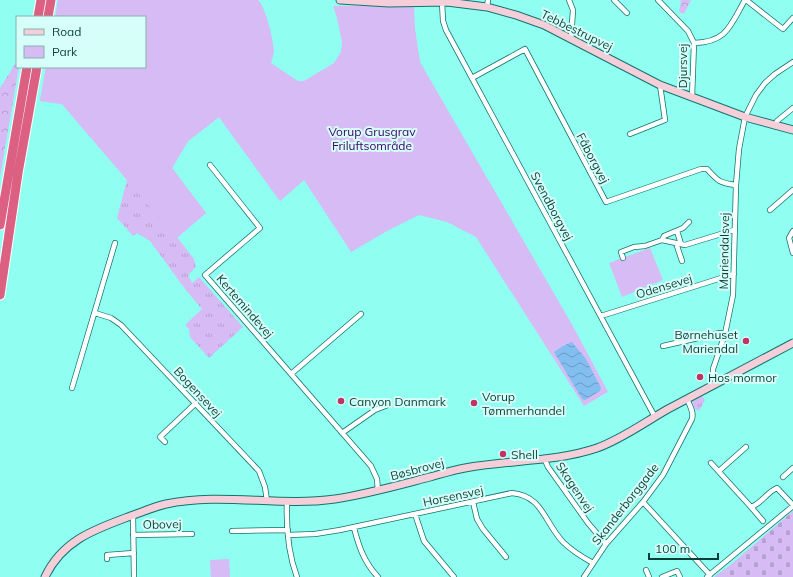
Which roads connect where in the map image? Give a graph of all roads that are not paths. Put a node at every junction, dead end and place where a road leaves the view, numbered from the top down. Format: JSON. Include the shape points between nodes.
{"nodes":[{"id":1,"x":41,"y":0,"type":"edge"},
{"id":2,"x":51,"y":0,"type":"edge"},
{"id":3,"x":340,"y":0,"type":"edge"},
{"id":4,"x":569,"y":0,"type":"edge"},
{"id":5,"x":614,"y":0,"type":"edge"},
{"id":6,"x":658,"y":0,"type":"edge"},
{"id":7,"x":745,"y":0,"type":"edge"},
{"id":8,"x":442,"y":2,"type":"junction"},
{"id":9,"x":488,"y":4,"type":"edge"},
{"id":10,"x":627,"y":13,"type":"dead end"},
{"id":11,"x":38,"y":16,"type":"edge"},
{"id":12,"x":48,"y":16,"type":"edge"},
{"id":13,"x":793,"y":18,"type":"edge"},
{"id":14,"x":571,"y":39,"type":"junction"},
{"id":15,"x":694,"y":43,"type":"junction"},
{"id":16,"x":793,"y":62,"type":"edge"},
{"id":17,"x":27,"y":68,"type":"edge"},
{"id":18,"x":38,"y":68,"type":"edge"},
{"id":19,"x":472,"y":78,"type":"junction"},
{"id":20,"x":660,"y":85,"type":"junction"},
{"id":21,"x":692,"y":98,"type":"junction"},
{"id":22,"x":793,"y":108,"type":"edge"},
{"id":23,"x":744,"y":117,"type":"junction"},
{"id":24,"x":775,"y":126,"type":"junction"},
{"id":25,"x":793,"y":130,"type":"edge"},
{"id":26,"x":630,"y":134,"type":"dead end"},
{"id":27,"x":210,"y":165,"type":"dead end"},
{"id":28,"x":736,"y":185,"type":"junction"},
{"id":29,"x":793,"y":190,"type":"edge"},
{"id":30,"x":770,"y":210,"type":"dead end"},
{"id":31,"x":689,"y":222,"type":"dead end"},
{"id":32,"x":0,"y":225,"type":"edge"},
{"id":33,"x":734,"y":230,"type":"junction"},
{"id":34,"x":677,"y":231,"type":"junction"},
{"id":35,"x":793,"y":231,"type":"edge"},
{"id":36,"x":662,"y":240,"type":"junction"},
{"id":37,"x":115,"y":243,"type":"dead end"},
{"id":38,"x":679,"y":243,"type":"junction"},
{"id":39,"x":793,"y":253,"type":"edge"},
{"id":40,"x":623,"y":258,"type":"dead end"},
{"id":41,"x":682,"y":261,"type":"dead end"},
{"id":42,"x":734,"y":274,"type":"junction"},
{"id":43,"x":0,"y":295,"type":"edge"},
{"id":44,"x":95,"y":312,"type":"junction"},
{"id":45,"x":361,"y":314,"type":"dead end"},
{"id":46,"x":601,"y":316,"type":"junction"},
{"id":47,"x":725,"y":334,"type":"junction"},
{"id":48,"x":793,"y":343,"type":"edge"},
{"id":49,"x":663,"y":346,"type":"dead end"},
{"id":50,"x":291,"y":374,"type":"junction"},
{"id":51,"x":716,"y":383,"type":"junction"},
{"id":52,"x":72,"y":388,"type":"dead end"},
{"id":53,"x":687,"y":399,"type":"junction"},
{"id":54,"x":196,"y":403,"type":"junction"},
{"id":55,"x":388,"y":405,"type":"dead end"},
{"id":56,"x":655,"y":417,"type":"junction"},
{"id":57,"x":342,"y":433,"type":"junction"},
{"id":58,"x":164,"y":442,"type":"dead end"},
{"id":59,"x":746,"y":447,"type":"dead end"},
{"id":60,"x":544,"y":458,"type":"junction"},
{"id":61,"x":711,"y":463,"type":"dead end"},
{"id":62,"x":793,"y":468,"type":"edge"},
{"id":63,"x":719,"y":471,"type":"junction"},
{"id":64,"x":783,"y":477,"type":"dead end"},
{"id":65,"x":378,"y":491,"type":"junction"},
{"id":66,"x":267,"y":501,"type":"junction"},
{"id":67,"x":287,"y":501,"type":"junction"},
{"id":68,"x":473,"y":502,"type":"junction"},
{"id":69,"x":643,"y":502,"type":"junction"},
{"id":70,"x":793,"y":506,"type":"edge"},
{"id":71,"x":751,"y":507,"type":"junction"},
{"id":72,"x":415,"y":514,"type":"junction"},
{"id":73,"x":133,"y":515,"type":"junction"},
{"id":74,"x":763,"y":521,"type":"dead end"},
{"id":75,"x":354,"y":528,"type":"junction"},
{"id":76,"x":232,"y":532,"type":"dead end"},
{"id":77,"x":288,"y":533,"type":"junction"},
{"id":78,"x":134,"y":534,"type":"junction"},
{"id":79,"x":192,"y":534,"type":"dead end"},
{"id":80,"x":606,"y":544,"type":"junction"},
{"id":81,"x":134,"y":553,"type":"junction"},
{"id":82,"x":506,"y":557,"type":"dead end"},
{"id":83,"x":107,"y":559,"type":"dead end"},
{"id":84,"x":593,"y":563,"type":"junction"},
{"id":85,"x":646,"y":570,"type":"dead end"},
{"id":86,"x":708,"y":576,"type":"edge"},
{"id":87,"x":45,"y":577,"type":"edge"},
{"id":88,"x":134,"y":577,"type":"edge"},
{"id":89,"x":296,"y":577,"type":"edge"},
{"id":90,"x":378,"y":577,"type":"edge"},
{"id":91,"x":454,"y":577,"type":"edge"},
{"id":92,"x":584,"y":577,"type":"edge"},
{"id":93,"x":649,"y":577,"type":"edge"},
{"id":94,"x":662,"y":577,"type":"edge"},
{"id":95,"x":680,"y":577,"type":"edge"}],
"edges":[{"from":1,"to":11,"type":"highway"},
{"from":2,"to":12,"type":"highway"},
{"from":3,"to":8,"type":"street","name":"Tebbestrupvej","via":[[389,3]]},
{"from":4,"to":14,"type":"street","via":[[573,10]]},
{"from":5,"to":10,"type":"street"},
{"from":6,"to":15,"type":"street","name":"Djursvej","via":[[688,31]]},
{"from":7,"to":13,"type":"street","via":[[783,29]]},
{"from":7,"to":15,"type":"street","via":[[724,34],[717,39]]},
{"from":8,"to":9,"type":"street","name":"Tebbestrupvej"},
{"from":8,"to":19,"type":"street","name":"Svendborgvej","via":[[446,30]]},
{"from":9,"to":14,"type":"street","name":"Tebbestrupvej","via":[[534,21]]},
{"from":14,"to":20,"type":"street","name":"Tebbestrupvej"},
{"from":15,"to":21,"type":"street","name":"Djursvej"},
{"from":16,"to":23,"type":"street","name":"Mariendalsvej","via":[[765,83]]},
{"from":17,"to":32,"type":"highway"},
{"from":18,"to":43,"type":"highway"},
{"from":19,"to":28,"type":"street","name":"Fåborgvej","via":[[525,49],[606,202],[701,169],[707,169],[723,184]]},
{"from":19,"to":46,"type":"street","name":"Svendborgvej"},
{"from":20,"to":21,"type":"street","name":"Tebbestrupvej"},
{"from":20,"to":26,"type":"street","via":[[665,120]]},
{"from":21,"to":23,"type":"street","name":"Tebbestrupvej"},
{"from":22,"to":24,"type":"street","via":[[777,121]]},
{"from":23,"to":24,"type":"street","name":"Tebbestrupvej"},
{"from":23,"to":28,"type":"street","name":"Mariendalsvej"},
{"from":24,"to":25,"type":"street","name":"Tebbestrupvej"},
{"from":27,"to":50,"type":"street","name":"Kertemindevej","via":[[260,228],[205,275]]},
{"from":28,"to":33,"type":"street","name":"Mariendalsvej"},
{"from":29,"to":30,"type":"street"},
{"from":31,"to":34,"type":"street"},
{"from":33,"to":38,"type":"street","via":[[685,245]]},
{"from":33,"to":42,"type":"street","name":"Mariendalsvej"},
{"from":34,"to":36,"type":"street","via":[[664,236]]},
{"from":34,"to":38,"type":"street"},
{"from":35,"to":39,"type":"street","via":[[789,238]]},
{"from":36,"to":38,"type":"street"},
{"from":36,"to":40,"type":"street","via":[[621,252]]},
{"from":37,"to":44,"type":"street"},
{"from":38,"to":41,"type":"street"},
{"from":42,"to":46,"type":"street","name":"Odensevej"},
{"from":42,"to":47,"type":"street","name":"Mariendalsvej","via":[[733,295]]},
{"from":44,"to":52,"type":"street"},
{"from":44,"to":54,"type":"street","name":"Bogensevej","via":[[121,324]]},
{"from":45,"to":50,"type":"street"},
{"from":46,"to":56,"type":"street","name":"Svendborgvej"},
{"from":47,"to":49,"type":"street"},
{"from":47,"to":51,"type":"street","name":"Mariendalsvej","via":[[714,369]]},
{"from":48,"to":51,"type":"street","name":"Bøsbrovej"},
{"from":50,"to":57,"type":"street","name":"Kertemindevej"},
{"from":51,"to":53,"type":"street","name":"Bøsbrovej"},
{"from":53,"to":56,"type":"street","name":"Bøsbrovej"},
{"from":53,"to":69,"type":"street","name":"Skanderborggade","via":[[693,413],[692,419],[663,475]]},
{"from":54,"to":58,"type":"street","via":[[160,437]]},
{"from":54,"to":66,"type":"street","name":"Bogensevej","via":[[259,471]]},
{"from":55,"to":57,"type":"street","via":[[375,410]]},
{"from":56,"to":60,"type":"street","name":"Bøsbrovej","via":[[598,448]]},
{"from":57,"to":65,"type":"street","name":"Kertemindevej","via":[[371,466],[377,479]]},
{"from":59,"to":63,"type":"street"},
{"from":60,"to":65,"type":"street","name":"Bøsbrovej","via":[[465,468]]},
{"from":60,"to":80,"type":"street","name":"Skagenvej","via":[[588,523]]},
{"from":61,"to":63,"type":"street"},
{"from":62,"to":64,"type":"street"},
{"from":63,"to":71,"type":"street"},
{"from":65,"to":67,"type":"street","name":"Bøsbrovej","via":[[334,499]]},
{"from":66,"to":67,"type":"street","name":"Bøsbrovej"},
{"from":66,"to":73,"type":"street","name":"Bøsbrovej","via":[[194,500],[164,504]]},
{"from":67,"to":77,"type":"street"},
{"from":68,"to":72,"type":"street","name":"Horsensvej"},
{"from":68,"to":82,"type":"street","via":[[477,519],[483,529]]},
{"from":68,"to":84,"type":"street","name":"Horsensvej","via":[[512,493],[523,494],[532,499],[571,550]]},
{"from":69,"to":80,"type":"street","name":"Skanderborggade"},
{"from":69,"to":86,"type":"street"},
{"from":70,"to":71,"type":"street","via":[[777,488]]},
{"from":70,"to":86,"type":"street"},
{"from":71,"to":74,"type":"street"},
{"from":72,"to":75,"type":"street","name":"Horsensvej"},
{"from":72,"to":91,"type":"street","via":[[424,541]]},
{"from":73,"to":78,"type":"street","name":"Obovej"},
{"from":73,"to":87,"type":"street","name":"Bøsbrovej","via":[[94,529],[80,538],[56,560]]},
{"from":75,"to":77,"type":"street","name":"Horsensvej","via":[[315,534]]},
{"from":75,"to":90,"type":"street","via":[[364,560]]},
{"from":76,"to":77,"type":"street","name":"Horsensvej"},
{"from":77,"to":89,"type":"street"},
{"from":78,"to":79,"type":"street","name":"Obovej"},
{"from":78,"to":81,"type":"street","name":"Obovej"},
{"from":80,"to":84,"type":"street","name":"Skanderborggade"},
{"from":81,"to":83,"type":"street","via":[[107,555]]},
{"from":81,"to":88,"type":"street","name":"Obovej"},
{"from":84,"to":92,"type":"street","name":"Skanderborggade"},
{"from":85,"to":93,"type":"street"},
{"from":94,"to":95,"type":"street","via":[[677,571]]}]}
